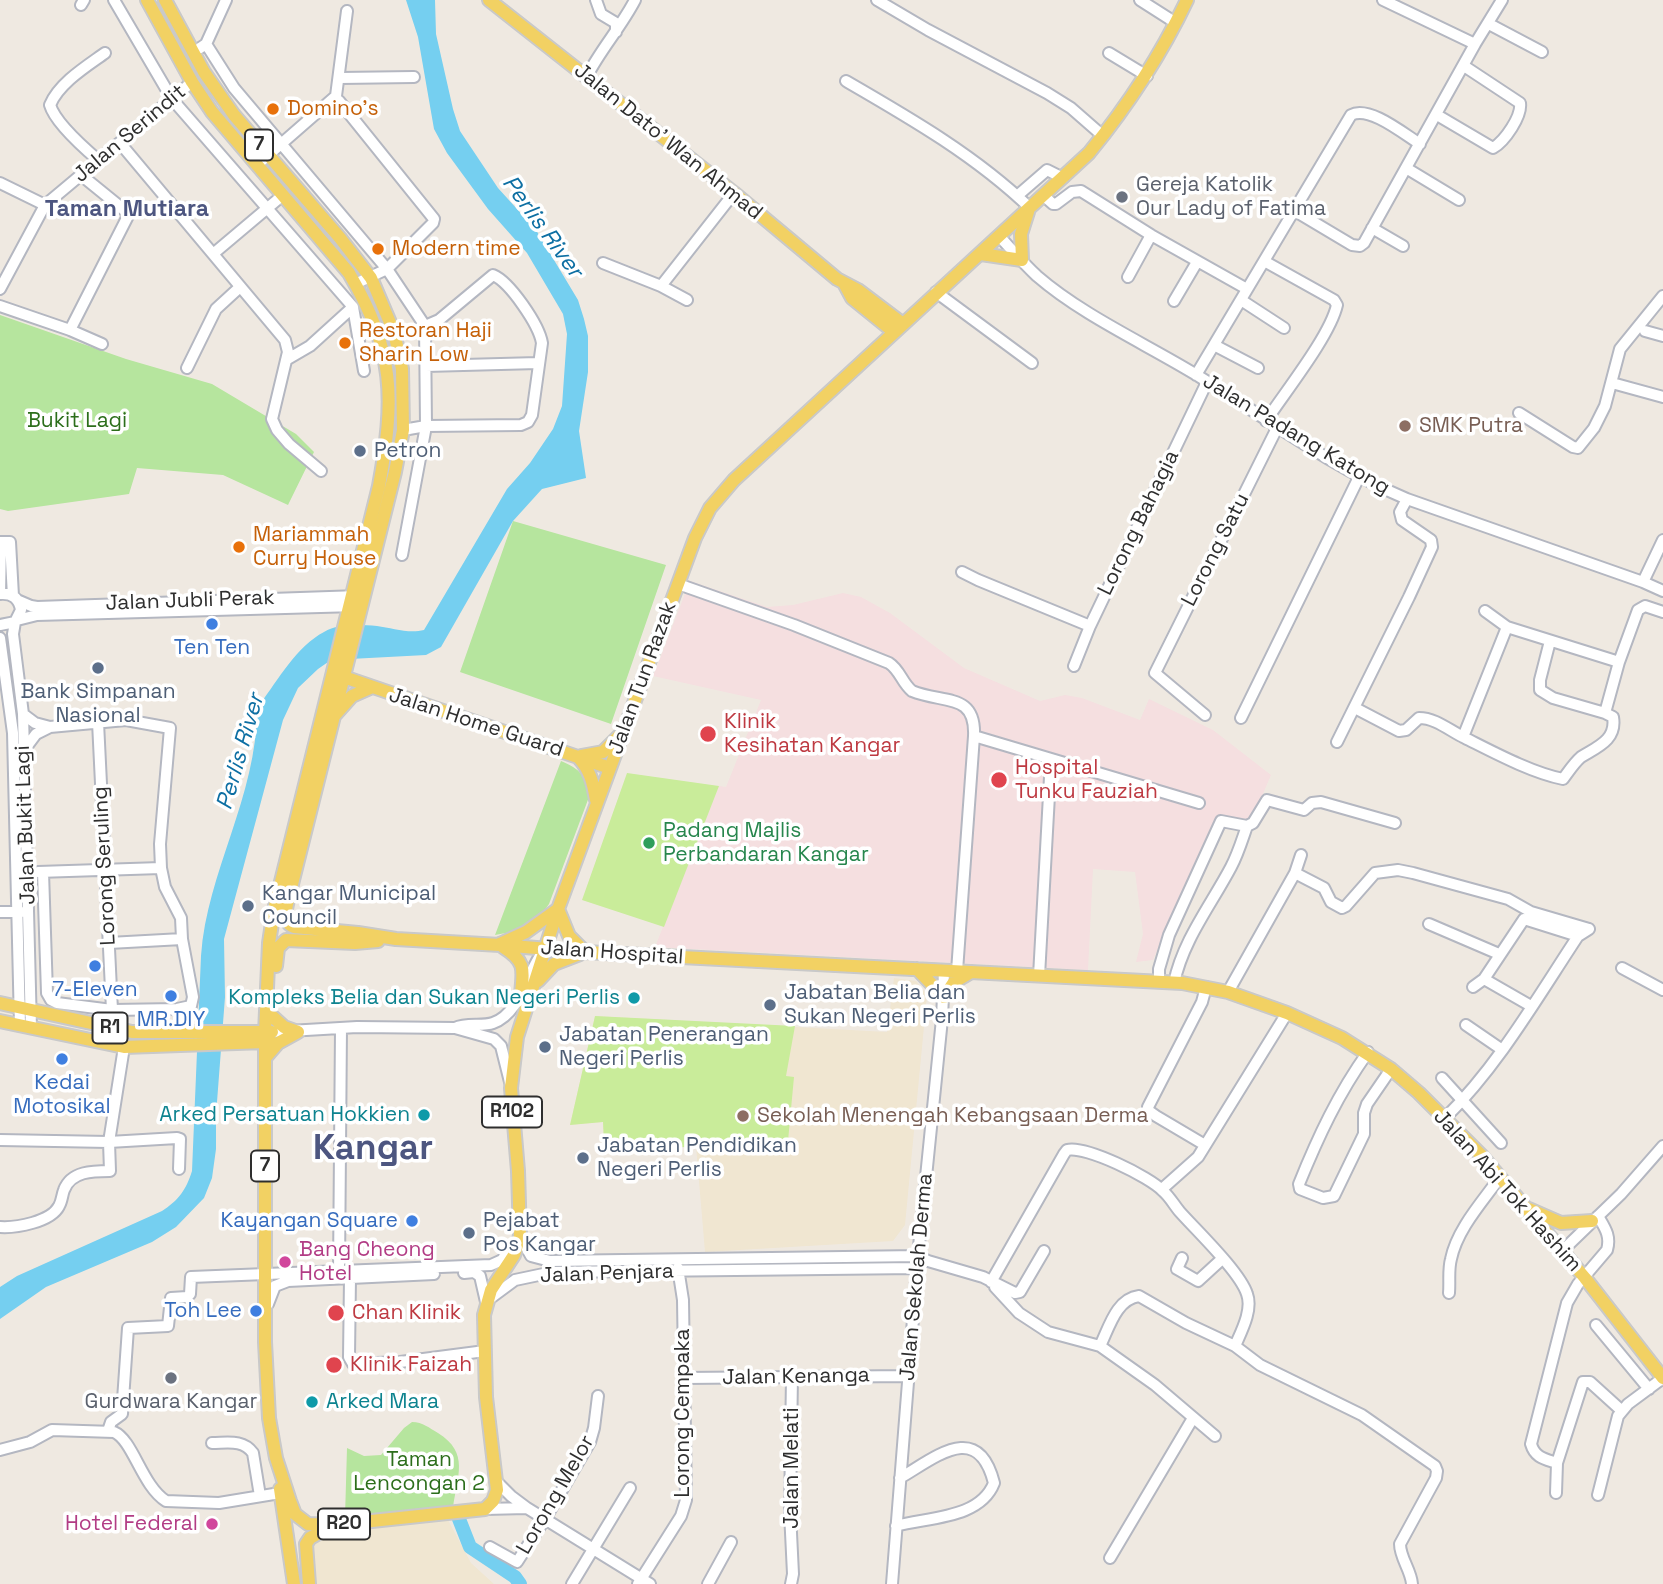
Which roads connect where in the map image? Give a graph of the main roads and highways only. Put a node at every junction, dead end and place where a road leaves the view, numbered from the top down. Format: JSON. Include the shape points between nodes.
{"nodes":[{"id":1,"x":148,"y":0,"type":"edge"},
{"id":2,"x":165,"y":0,"type":"edge"},
{"id":3,"x":489,"y":0,"type":"edge"},
{"id":4,"x":1187,"y":0,"type":"edge"},
{"id":5,"x":1030,"y":208,"type":"junction"},
{"id":6,"x":981,"y":254,"type":"junction"},
{"id":7,"x":899,"y":328,"type":"junction"},
{"id":8,"x":356,"y":600,"type":"junction"},
{"id":9,"x":339,"y":670,"type":"junction"},
{"id":10,"x":370,"y":688,"type":"junction"},
{"id":11,"x":334,"y":716,"type":"junction"},
{"id":12,"x":624,"y":729,"type":"junction"},
{"id":13,"x":578,"y":756,"type":"junction"},
{"id":14,"x":610,"y":768,"type":"junction"},
{"id":15,"x":597,"y":802,"type":"junction"},
{"id":16,"x":289,"y":873,"type":"junction"},
{"id":17,"x":558,"y":909,"type":"junction"},
{"id":18,"x":272,"y":923,"type":"junction"},
{"id":19,"x":290,"y":934,"type":"junction"},
{"id":20,"x":500,"y":945,"type":"junction"},
{"id":21,"x":269,"y":946,"type":"junction"},
{"id":22,"x":544,"y":948,"type":"junction"},
{"id":23,"x":585,"y":952,"type":"junction"},
{"id":24,"x":917,"y":969,"type":"junction"},
{"id":25,"x":951,"y":971,"type":"joint"},
{"id":26,"x":971,"y":972,"type":"junction"},
{"id":27,"x":526,"y":991,"type":"junction"},
{"id":28,"x":0,"y":1003,"type":"edge"},
{"id":29,"x":270,"y":1012,"type":"junction"},
{"id":30,"x":0,"y":1021,"type":"edge"},
{"id":31,"x":267,"y":1036,"type":"junction"},
{"id":32,"x":234,"y":1037,"type":"junction"},
{"id":33,"x":191,"y":1038,"type":"junction"},
{"id":34,"x":265,"y":1058,"type":"junction"},
{"id":35,"x":1526,"y":1208,"type":"junction"},
{"id":36,"x":1595,"y":1219,"type":"road end"},
{"id":37,"x":1663,"y":1378,"type":"edge"},
{"id":38,"x":275,"y":1452,"type":"junction"},
{"id":39,"x":485,"y":1509,"type":"joint"},
{"id":40,"x":334,"y":1525,"type":"junction"},
{"id":41,"x":294,"y":1584,"type":"edge"},
{"id":42,"x":309,"y":1584,"type":"edge"}],
"edges":[{"from":1,"to":8,"type":"main road","number":"7","via":[[212,113],[349,273],[380,337],[388,372],[385,447]]},
{"from":2,"to":8,"type":"main road","number":"7","via":[[191,51],[234,115],[371,278],[394,332],[402,369],[403,430]]},
{"from":3,"to":7,"type":"main road","name":"Jalan Dato' Wan Ahmad","via":[[734,193],[845,285],[852,298]]},
{"from":4,"to":5,"type":"main road","name":"Jalan Tun Razak","via":[[1147,76],[1103,136]]},
{"from":5,"to":6,"type":"main road","name":"Jalan Tun Razak"},
{"from":5,"to":6,"type":"main road","via":[[1021,234],[1022,260]]},
{"from":6,"to":7,"type":"main road","name":"Jalan Tun Razak"},
{"from":7,"to":12,"type":"main road","name":"Jalan Tun Razak","via":[[718,498],[695,538]]},
{"from":8,"to":9,"type":"main road","number":"7"},
{"from":9,"to":10,"type":"main road"},
{"from":9,"to":11,"type":"main road","number":"7"},
{"from":9,"to":16,"type":"main road","number":"7"},
{"from":10,"to":11,"type":"main road","via":[[352,696]]},
{"from":10,"to":13,"type":"main road","name":"Jalan Home Guard"},
{"from":11,"to":16,"type":"main road","number":"7"},
{"from":12,"to":13,"type":"main road","via":[[603,751]]},
{"from":12,"to":14,"type":"main road","name":"Jalan Tun Razak"},
{"from":13,"to":14,"type":"main road","name":"Jalan Home Guard"},
{"from":13,"to":15,"type":"main road","via":[[591,775]]},
{"from":14,"to":15,"type":"main road","name":"Jalan Tun Razak"},
{"from":15,"to":17,"type":"main road","name":"Jalan Tun Razak"},
{"from":16,"to":18,"type":"main road","number":"7"},
{"from":16,"to":19,"type":"main road","number":"7","via":[[286,919]]},
{"from":17,"to":20,"type":"main road"},
{"from":17,"to":22,"type":"main road","name":"Jalan Tun Razak"},
{"from":17,"to":23,"type":"main road","via":[[569,936]]},
{"from":18,"to":19,"type":"main road"},
{"from":18,"to":21,"type":"main road","number":"7"},
{"from":19,"to":20,"type":"main road","name":"Jalan Hospital","via":[[355,943],[396,939]]},
{"from":19,"to":21,"type":"main road"},
{"from":19,"to":29,"type":"main road","via":[[277,952]]},
{"from":20,"to":22,"type":"main road","name":"Jalan Hospital"},
{"from":20,"to":27,"type":"main road","via":[[522,965]]},
{"from":21,"to":29,"type":"main road","number":"7"},
{"from":22,"to":23,"type":"main road","name":"Jalan Hospital"},
{"from":22,"to":27,"type":"main road","name":"Jalan Tun Razak"},
{"from":23,"to":24,"type":"main road","name":"Jalan Hospital"},
{"from":23,"to":27,"type":"main road","via":[[548,968]]},
{"from":24,"to":25,"type":"main road","name":"Jalan Hospital"},
{"from":24,"to":26,"type":"main road","via":[[944,997],[954,982]]},
{"from":25,"to":26,"type":"main road","name":"Jalan Abi Tok Hashim"},
{"from":26,"to":35,"type":"main road","name":"Jalan Abi Tok Hashim","via":[[1206,987],[1287,1013],[1336,1034],[1391,1069],[1445,1118]]},
{"from":27,"to":39,"type":"main road","name":"Jalan Tun Razak","number":"R102","via":[[511,1088],[520,1236],[486,1302],[484,1315],[486,1397],[496,1480],[495,1497]]},
{"from":28,"to":33,"type":"main road","number":"R1","via":[[116,1030],[176,1032]]},
{"from":29,"to":31,"type":"main road","number":"7"},
{"from":29,"to":32,"type":"main road"},
{"from":29,"to":34,"type":"main road","via":[[284,1027],[299,1032],[278,1043]]},
{"from":30,"to":33,"type":"main road","number":"R1","via":[[124,1047]]},
{"from":31,"to":32,"type":"main road","number":"R1"},
{"from":31,"to":34,"type":"main road","number":"7"},
{"from":32,"to":33,"type":"main road","number":"R1"},
{"from":34,"to":38,"type":"main road","number":"7","via":[[265,1314],[269,1418]]},
{"from":35,"to":36,"type":"main road","via":[[1561,1223]]},
{"from":35,"to":37,"type":"main road","name":"Jalan Abi Tok Hashim"},
{"from":38,"to":40,"type":"main road","number":"R20","via":[[295,1514],[308,1524]]},
{"from":38,"to":41,"type":"main road","number":"7"},
{"from":39,"to":40,"type":"main road","number":"R20"},
{"from":40,"to":42,"type":"main road","via":[[306,1544]]}]}
